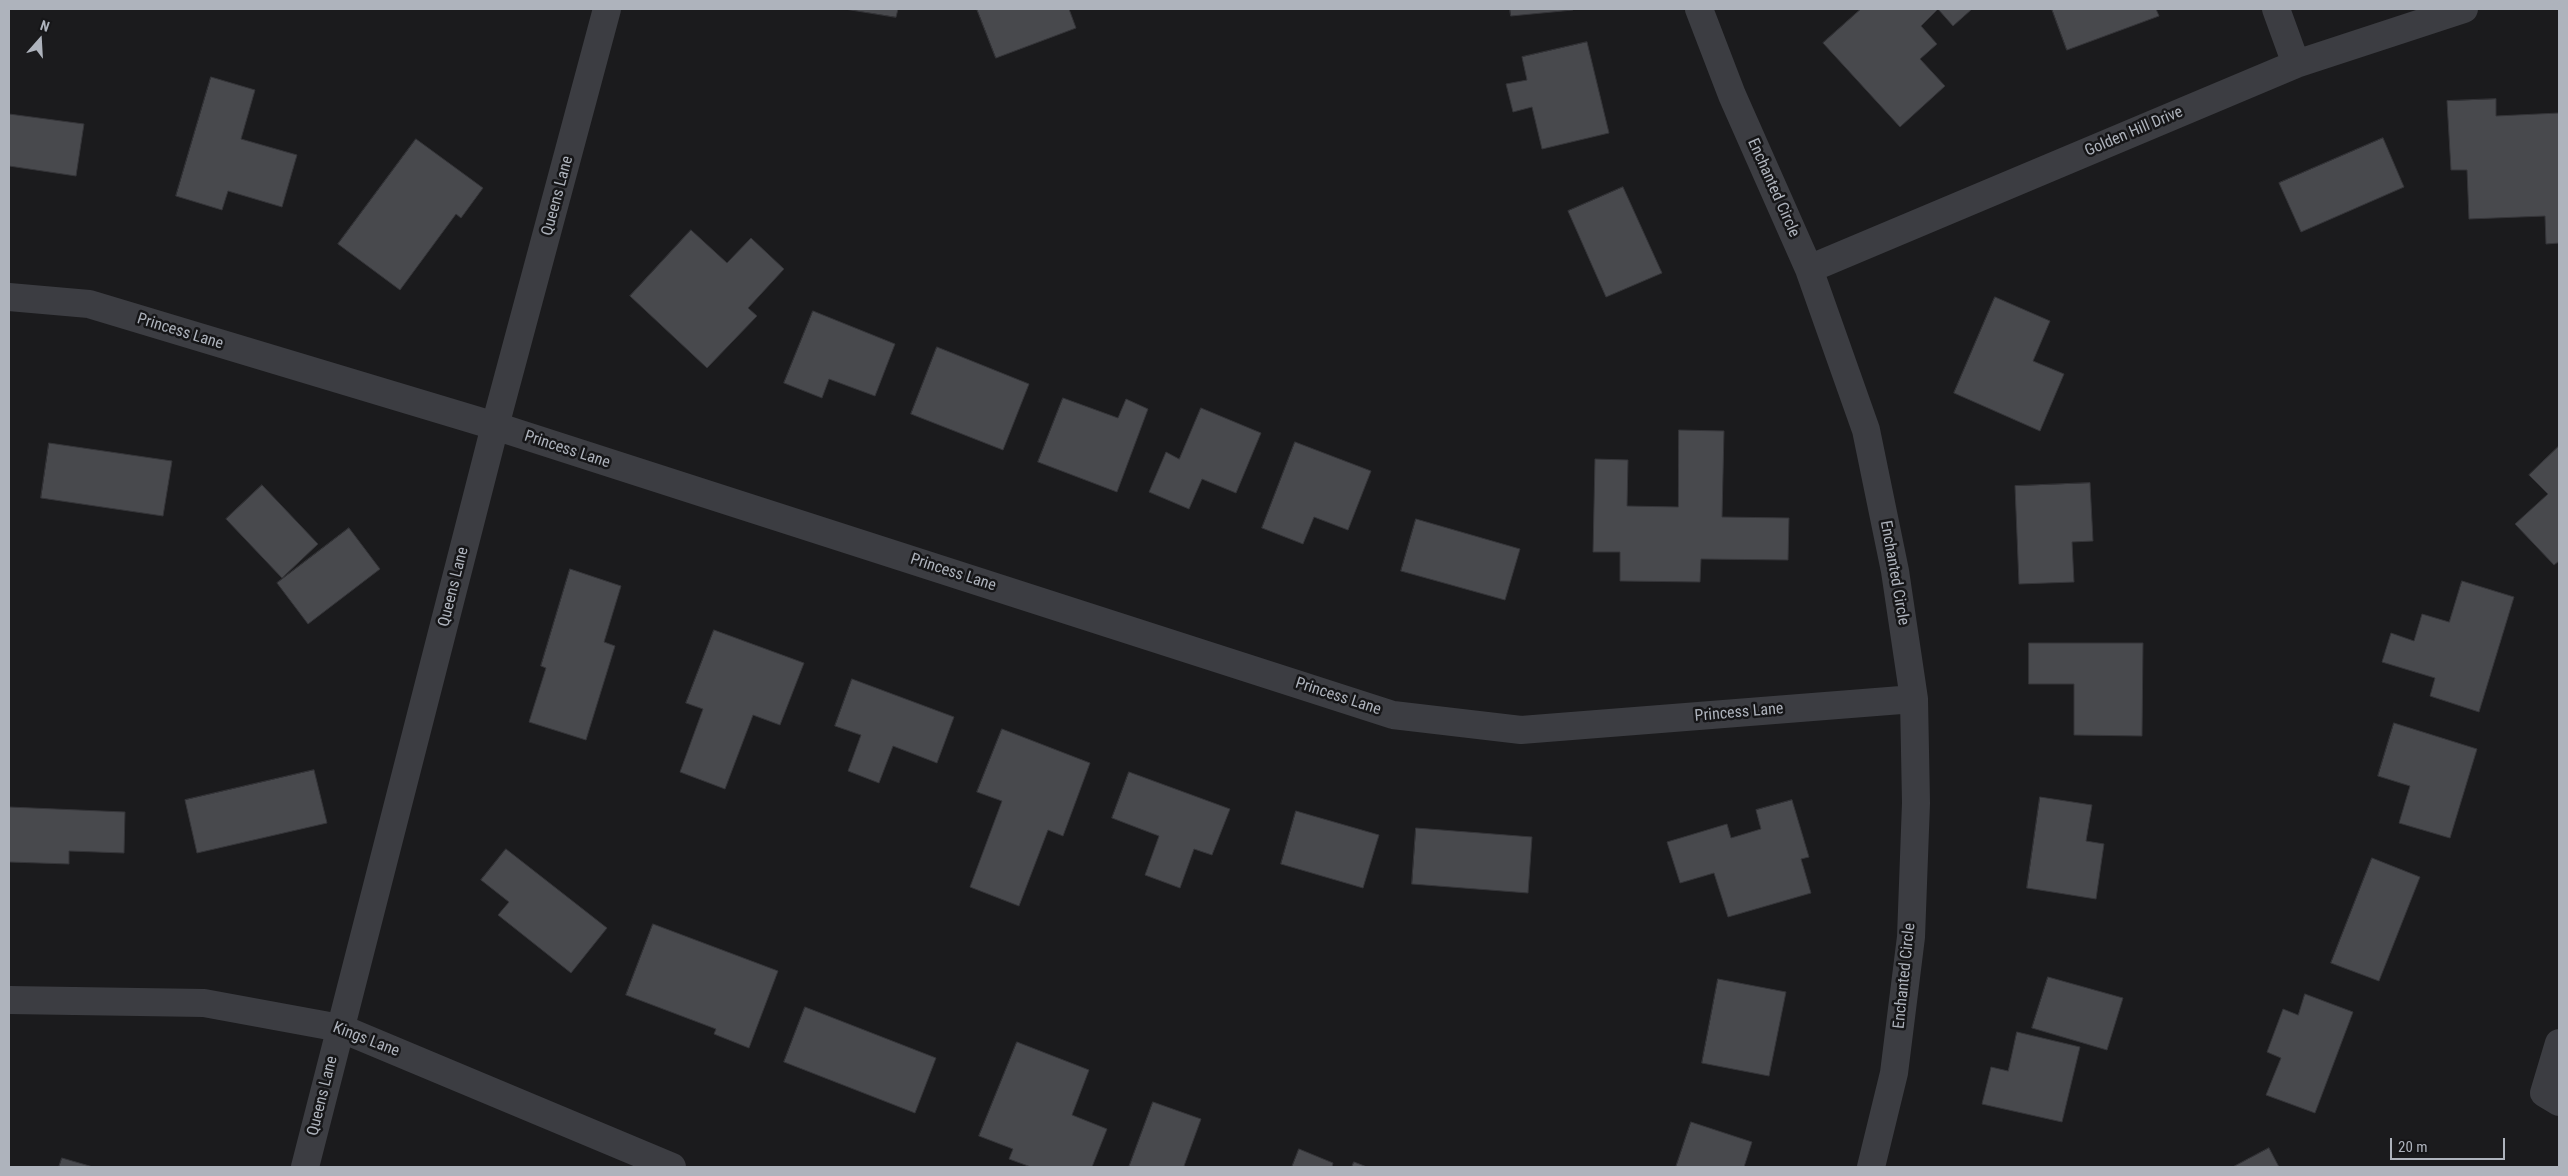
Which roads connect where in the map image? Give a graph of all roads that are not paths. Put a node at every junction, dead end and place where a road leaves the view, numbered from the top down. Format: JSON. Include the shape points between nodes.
{"nodes":[{"id":1,"x":607,"y":9,"type":"edge"},
{"id":2,"x":1699,"y":9,"type":"edge"},
{"id":3,"x":2276,"y":9,"type":"edge"},
{"id":4,"x":2464,"y":9,"type":"edge"},
{"id":5,"x":2296,"y":64,"type":"junction"},
{"id":6,"x":1809,"y":269,"type":"junction"},
{"id":7,"x":9,"y":297,"type":"edge"},
{"id":8,"x":495,"y":426,"type":"junction"},
{"id":9,"x":1914,"y":699,"type":"junction"},
{"id":10,"x":9,"y":1000,"type":"edge"},
{"id":11,"x":340,"y":1028,"type":"junction"},
{"id":12,"x":2559,"y":1043,"type":"edge"},
{"id":13,"x":2559,"y":1102,"type":"edge"},
{"id":14,"x":305,"y":1167,"type":"edge"},
{"id":15,"x":672,"y":1167,"type":"edge"},
{"id":16,"x":1871,"y":1167,"type":"edge"}],
"edges":[{"from":1,"to":8,"type":"street","name":"Queens Lane"},
{"from":2,"to":6,"type":"street","name":"Enchanted Circle","via":[[1732,95]]},
{"from":3,"to":5,"type":"street"},
{"from":4,"to":5,"type":"street","name":"Golden Hill Drive"},
{"from":5,"to":6,"type":"street","name":"Golden Hill Drive"},
{"from":6,"to":9,"type":"street","name":"Enchanted Circle","via":[[1866,430],[1894,571]]},
{"from":7,"to":8,"type":"street","name":"Princess Lane","via":[[89,304]]},
{"from":8,"to":9,"type":"street","name":"Princess Lane","via":[[1393,715],[1521,730]]},
{"from":8,"to":11,"type":"street","name":"Queens Lane"},
{"from":9,"to":16,"type":"street","name":"Enchanted Circle","via":[[1916,803],[1911,937],[1894,1073]]},
{"from":10,"to":11,"type":"street","name":"Kings Lane","via":[[204,1003]]},
{"from":11,"to":14,"type":"street","name":"Queens Lane"},
{"from":11,"to":15,"type":"street","name":"Kings Lane"},
{"from":12,"to":13,"type":"street","via":[[2544,1093]]}]}
